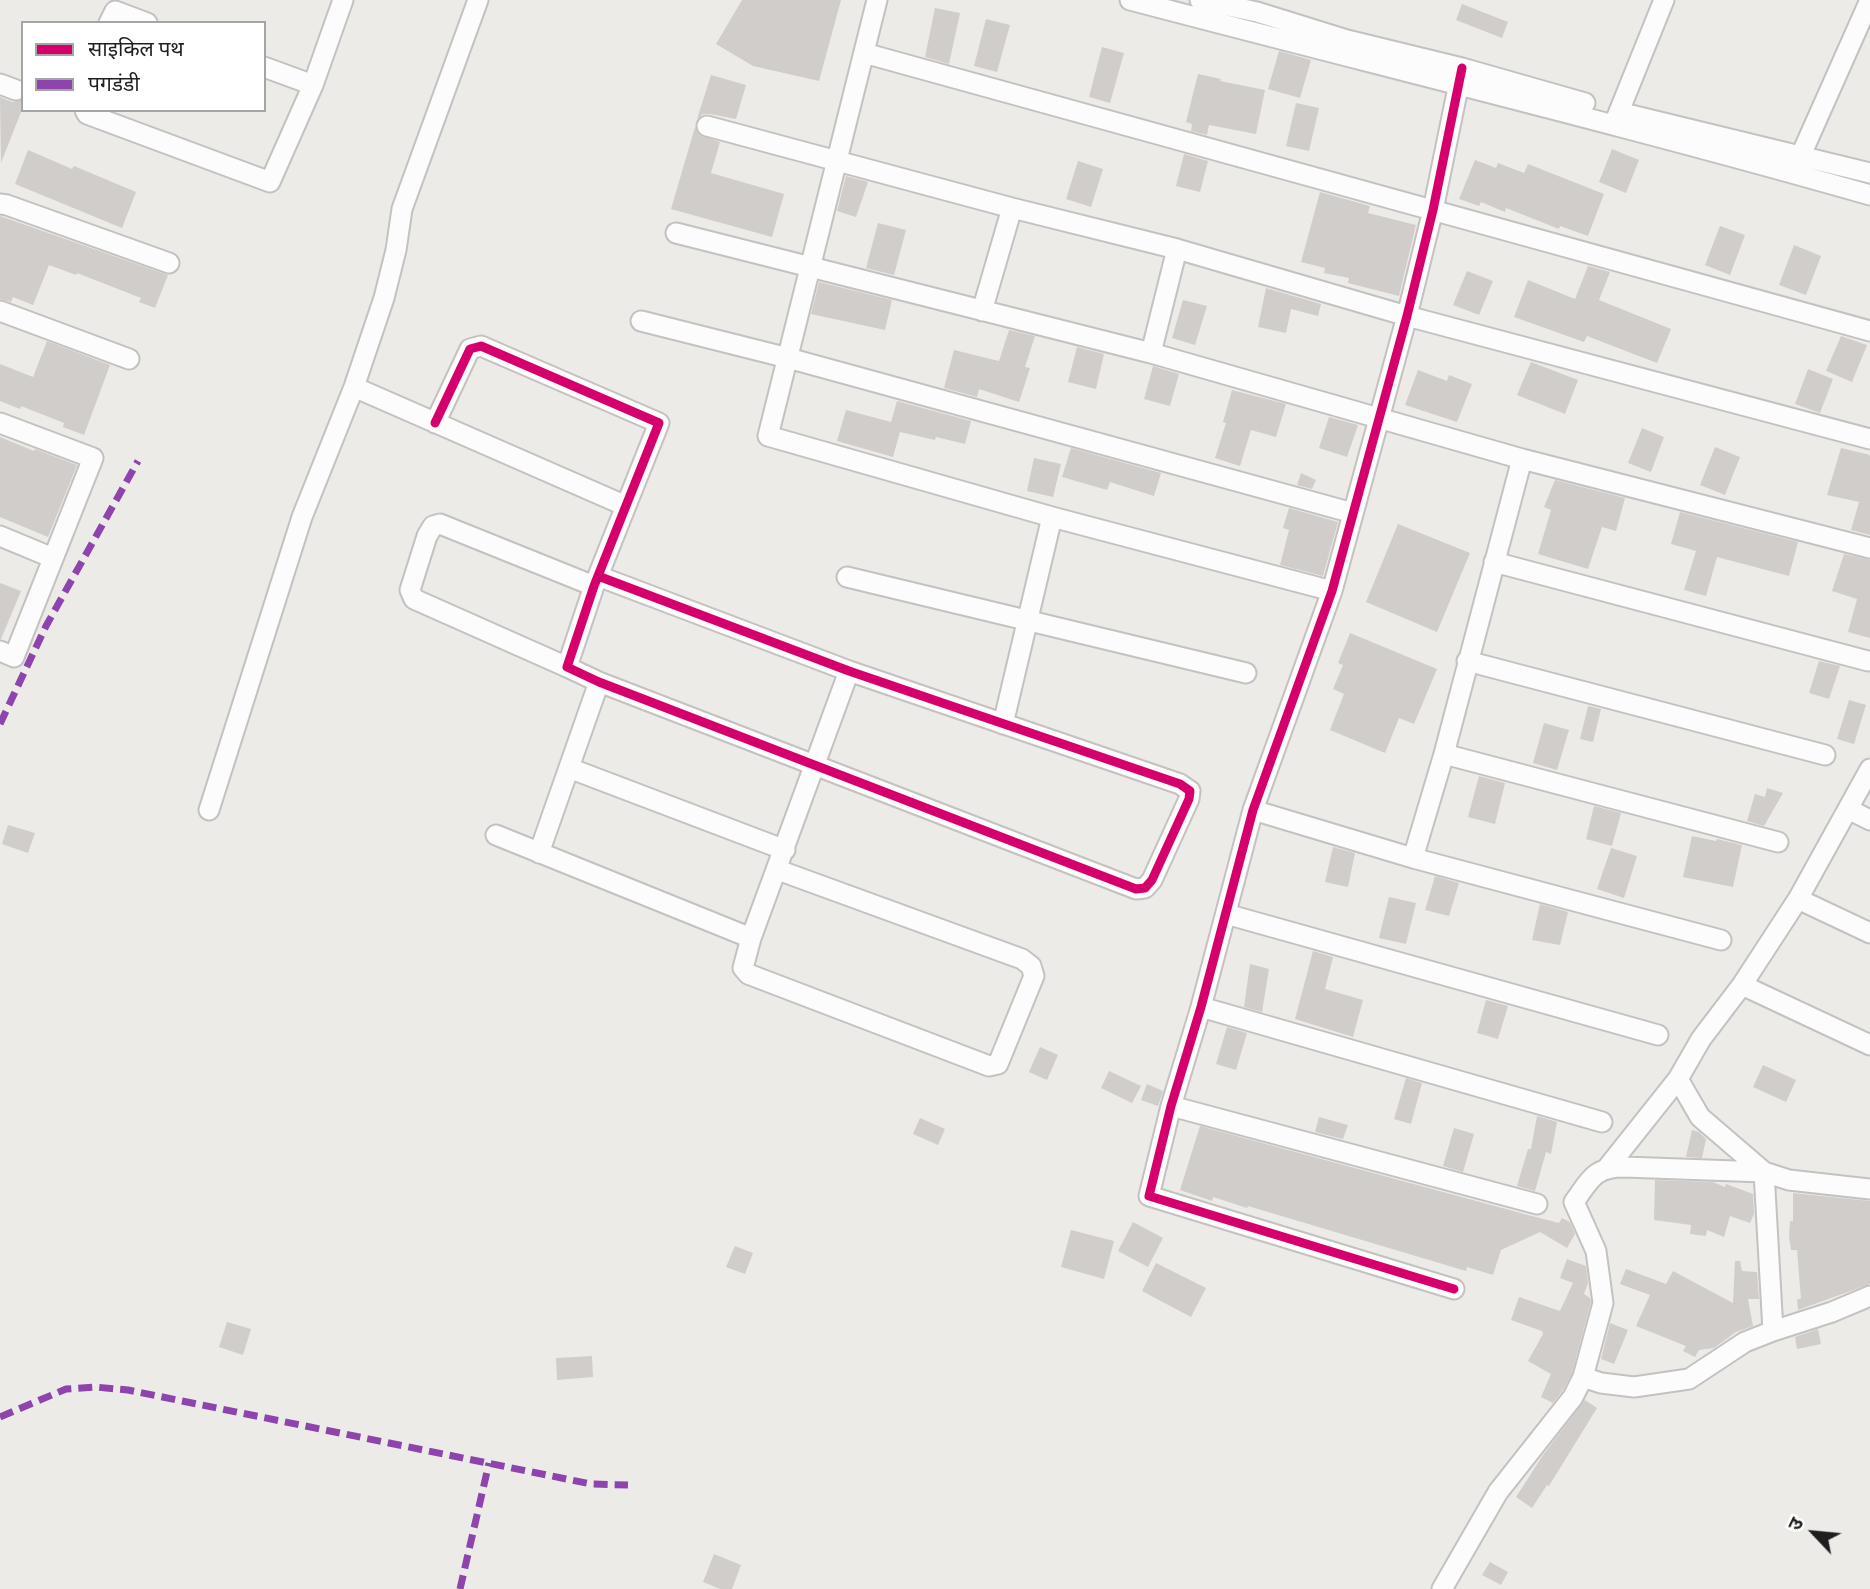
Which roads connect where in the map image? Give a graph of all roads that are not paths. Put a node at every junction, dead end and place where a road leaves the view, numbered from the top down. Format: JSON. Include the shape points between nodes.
{"nodes":[{"id":1,"x":343,"y":0,"type":"edge"},
{"id":2,"x":478,"y":0,"type":"edge"},
{"id":3,"x":877,"y":0,"type":"edge"},
{"id":4,"x":1130,"y":0,"type":"edge"},
{"id":5,"x":1664,"y":0,"type":"edge"},
{"id":6,"x":1870,"y":0,"type":"edge"},
{"id":7,"x":1204,"y":5,"type":"edge"},
{"id":8,"x":1259,"y":6,"type":"edge"},
{"id":9,"x":114,"y":11,"type":"edge"},
{"id":10,"x":142,"y":21,"type":"edge"},
{"id":11,"x":1249,"y":31,"type":"junction"},
{"id":12,"x":864,"y":53,"type":"junction"},
{"id":13,"x":266,"y":68,"type":"edge"},
{"id":14,"x":1459,"y":75,"type":"junction"},
{"id":15,"x":313,"y":85,"type":"junction"},
{"id":16,"x":86,"y":112,"type":"edge"},
{"id":17,"x":1617,"y":118,"type":"junction"},
{"id":18,"x":706,"y":126,"type":"dead end"},
{"id":19,"x":1801,"y":155,"type":"junction"},
{"id":20,"x":835,"y":160,"type":"junction"},
{"id":21,"x":1870,"y":173,"type":"edge"},
{"id":22,"x":1870,"y":195,"type":"edge"},
{"id":23,"x":0,"y":204,"type":"edge"},
{"id":24,"x":1012,"y":208,"type":"junction"},
{"id":25,"x":1433,"y":210,"type":"junction"},
{"id":26,"x":676,"y":233,"type":"dead end"},
{"id":27,"x":1177,"y":249,"type":"junction"},
{"id":28,"x":169,"y":263,"type":"dead end"},
{"id":29,"x":810,"y":267,"type":"junction"},
{"id":30,"x":982,"y":311,"type":"junction"},
{"id":31,"x":0,"y":312,"type":"edge"},
{"id":32,"x":1406,"y":316,"type":"junction"},
{"id":33,"x":641,"y":320,"type":"dead end"},
{"id":34,"x":1870,"y":331,"type":"edge"},
{"id":35,"x":1151,"y":353,"type":"junction"},
{"id":36,"x":788,"y":358,"type":"junction"},
{"id":37,"x":129,"y":359,"type":"dead end"},
{"id":38,"x":354,"y":387,"type":"junction"},
{"id":39,"x":1378,"y":420,"type":"junction"},
{"id":40,"x":0,"y":423,"type":"edge"},
{"id":41,"x":435,"y":423,"type":"junction"},
{"id":42,"x":1870,"y":439,"type":"edge"},
{"id":43,"x":1522,"y":459,"type":"junction"},
{"id":44,"x":626,"y":506,"type":"junction"},
{"id":45,"x":1353,"y":513,"type":"junction"},
{"id":46,"x":1052,"y":517,"type":"junction"},
{"id":47,"x":0,"y":536,"type":"edge"},
{"id":48,"x":1870,"y":548,"type":"edge"},
{"id":49,"x":53,"y":558,"type":"junction"},
{"id":50,"x":1494,"y":562,"type":"junction"},
{"id":51,"x":847,"y":577,"type":"dead end"},
{"id":52,"x":596,"y":581,"type":"junction"},
{"id":53,"x":1332,"y":591,"type":"junction"},
{"id":54,"x":1028,"y":621,"type":"junction"},
{"id":55,"x":0,"y":651,"type":"edge"},
{"id":56,"x":1467,"y":661,"type":"junction"},
{"id":57,"x":1868,"y":661,"type":"dead end"},
{"id":58,"x":567,"y":667,"type":"junction"},
{"id":59,"x":849,"y":671,"type":"junction"},
{"id":60,"x":1246,"y":673,"type":"dead end"},
{"id":61,"x":599,"y":682,"type":"junction"},
{"id":62,"x":1003,"y":724,"type":"junction"},
{"id":63,"x":1444,"y":754,"type":"junction"},
{"id":64,"x":1825,"y":755,"type":"dead end"},
{"id":65,"x":815,"y":765,"type":"junction"},
{"id":66,"x":569,"y":768,"type":"junction"},
{"id":67,"x":1870,"y":769,"type":"edge"},
{"id":68,"x":1848,"y":809,"type":"junction"},
{"id":69,"x":209,"y":810,"type":"dead end"},
{"id":70,"x":1253,"y":810,"type":"junction"},
{"id":71,"x":1870,"y":820,"type":"edge"},
{"id":72,"x":496,"y":835,"type":"dead end"},
{"id":73,"x":1778,"y":842,"type":"dead end"},
{"id":74,"x":785,"y":850,"type":"junction"},
{"id":75,"x":539,"y":853,"type":"junction"},
{"id":76,"x":1413,"y":858,"type":"junction"},
{"id":77,"x":778,"y":870,"type":"junction"},
{"id":78,"x":1798,"y":899,"type":"junction"},
{"id":79,"x":1226,"y":914,"type":"junction"},
{"id":80,"x":1870,"y":933,"type":"edge"},
{"id":81,"x":751,"y":938,"type":"junction"},
{"id":82,"x":1721,"y":940,"type":"dead end"},
{"id":83,"x":1742,"y":985,"type":"junction"},
{"id":84,"x":1201,"y":1007,"type":"junction"},
{"id":85,"x":1658,"y":1035,"type":"dead end"},
{"id":86,"x":1870,"y":1045,"type":"edge"},
{"id":87,"x":1678,"y":1079,"type":"junction"},
{"id":88,"x":1171,"y":1106,"type":"junction"},
{"id":89,"x":1602,"y":1122,"type":"dead end"},
{"id":90,"x":1608,"y":1167,"type":"junction"},
{"id":91,"x":1764,"y":1172,"type":"junction"},
{"id":92,"x":1870,"y":1189,"type":"edge"},
{"id":93,"x":1537,"y":1204,"type":"dead end"},
{"id":94,"x":1454,"y":1289,"type":"dead end"},
{"id":95,"x":1870,"y":1296,"type":"edge"},
{"id":96,"x":1773,"y":1331,"type":"junction"},
{"id":97,"x":1583,"y":1377,"type":"junction"},
{"id":98,"x":1442,"y":1589,"type":"edge"}],
"edges":[{"from":1,"to":15,"type":"street"},
{"from":2,"to":38,"type":"street","via":[[402,209],[384,298]]},
{"from":3,"to":12,"type":"street"},
{"from":4,"to":7,"type":"street"},
{"from":5,"to":17,"type":"street"},
{"from":6,"to":19,"type":"street"},
{"from":7,"to":8,"type":"street"},
{"from":7,"to":11,"type":"street"},
{"from":8,"to":11,"type":"street"},
{"from":8,"to":14,"type":"street"},
{"from":9,"to":10,"type":"street"},
{"from":11,"to":14,"type":"street"},
{"from":12,"to":20,"type":"street"},
{"from":12,"to":25,"type":"street"},
{"from":13,"to":15,"type":"street"},
{"from":14,"to":17,"type":"street"},
{"from":14,"to":25,"type":"street"},
{"from":15,"to":16,"type":"street","via":[[270,182]]},
{"from":17,"to":19,"type":"street"},
{"from":17,"to":22,"type":"street"},
{"from":18,"to":20,"type":"street"},
{"from":19,"to":21,"type":"street"},
{"from":20,"to":24,"type":"street"},
{"from":20,"to":29,"type":"street"},
{"from":23,"to":28,"type":"street"},
{"from":24,"to":27,"type":"street"},
{"from":24,"to":30,"type":"street"},
{"from":25,"to":32,"type":"street"},
{"from":25,"to":34,"type":"street"},
{"from":26,"to":29,"type":"street"},
{"from":27,"to":32,"type":"street"},
{"from":27,"to":35,"type":"street"},
{"from":29,"to":30,"type":"street"},
{"from":29,"to":36,"type":"street"},
{"from":30,"to":35,"type":"street"},
{"from":31,"to":37,"type":"street"},
{"from":32,"to":39,"type":"street"},
{"from":32,"to":42,"type":"street"},
{"from":33,"to":36,"type":"street"},
{"from":35,"to":39,"type":"street"},
{"from":36,"to":45,"type":"street"},
{"from":36,"to":46,"type":"street","via":[[768,436]]},
{"from":38,"to":41,"type":"street"},
{"from":38,"to":69,"type":"street","via":[[302,517]]},
{"from":39,"to":43,"type":"street"},
{"from":39,"to":45,"type":"street"},
{"from":40,"to":49,"type":"street","via":[[93,458]]},
{"from":41,"to":44,"type":"street"},
{"from":41,"to":44,"type":"street","via":[[470,349],[481,346],[659,423]]},
{"from":43,"to":48,"type":"street"},
{"from":43,"to":50,"type":"street"},
{"from":44,"to":52,"type":"street"},
{"from":45,"to":53,"type":"street"},
{"from":46,"to":53,"type":"street"},
{"from":46,"to":54,"type":"street"},
{"from":47,"to":49,"type":"street"},
{"from":49,"to":55,"type":"street","via":[[14,657]]},
{"from":50,"to":56,"type":"street"},
{"from":50,"to":57,"type":"street"},
{"from":51,"to":54,"type":"street"},
{"from":52,"to":58,"type":"street"},
{"from":52,"to":58,"type":"street","via":[[440,524],[427,536],[410,590],[414,599]]},
{"from":52,"to":59,"type":"street"},
{"from":53,"to":70,"type":"street"},
{"from":54,"to":60,"type":"street"},
{"from":54,"to":62,"type":"street"},
{"from":56,"to":63,"type":"street"},
{"from":56,"to":64,"type":"street"},
{"from":58,"to":61,"type":"street"},
{"from":59,"to":62,"type":"street"},
{"from":59,"to":65,"type":"street"},
{"from":61,"to":65,"type":"street"},
{"from":61,"to":66,"type":"street"},
{"from":62,"to":65,"type":"street","via":[[1190,791],[1145,888],[1136,889]]},
{"from":63,"to":73,"type":"street"},
{"from":63,"to":76,"type":"street"},
{"from":65,"to":74,"type":"street"},
{"from":66,"to":74,"type":"street"},
{"from":66,"to":75,"type":"street"},
{"from":67,"to":68,"type":"street"},
{"from":68,"to":71,"type":"street"},
{"from":68,"to":78,"type":"street"},
{"from":70,"to":76,"type":"street"},
{"from":70,"to":79,"type":"street"},
{"from":72,"to":75,"type":"street"},
{"from":74,"to":77,"type":"street"},
{"from":75,"to":81,"type":"street"},
{"from":76,"to":82,"type":"street"},
{"from":77,"to":81,"type":"street"},
{"from":77,"to":81,"type":"street","via":[[1031,966],[1034,976],[1003,1054],[998,1064],[989,1066],[748,974],[743,968]]},
{"from":78,"to":80,"type":"street"},
{"from":78,"to":83,"type":"street"},
{"from":79,"to":84,"type":"street"},
{"from":79,"to":85,"type":"street"},
{"from":83,"to":86,"type":"street"},
{"from":83,"to":87,"type":"street"},
{"from":84,"to":88,"type":"street"},
{"from":84,"to":89,"type":"street"},
{"from":87,"to":90,"type":"street"},
{"from":87,"to":91,"type":"street","via":[[1700,1117]]},
{"from":88,"to":93,"type":"street"},
{"from":88,"to":94,"type":"street","via":[[1149,1196]]},
{"from":90,"to":91,"type":"street"},
{"from":90,"to":97,"type":"street","via":[[1592,1177],[1574,1202],[1596,1251],[1603,1303]]},
{"from":91,"to":92,"type":"street","via":[[1789,1180]]},
{"from":91,"to":96,"type":"street"},
{"from":95,"to":96,"type":"street"},
{"from":96,"to":97,"type":"street","via":[[1745,1342],[1689,1379],[1634,1387]]},
{"from":97,"to":98,"type":"street","via":[[1573,1397],[1498,1492]]}]}
